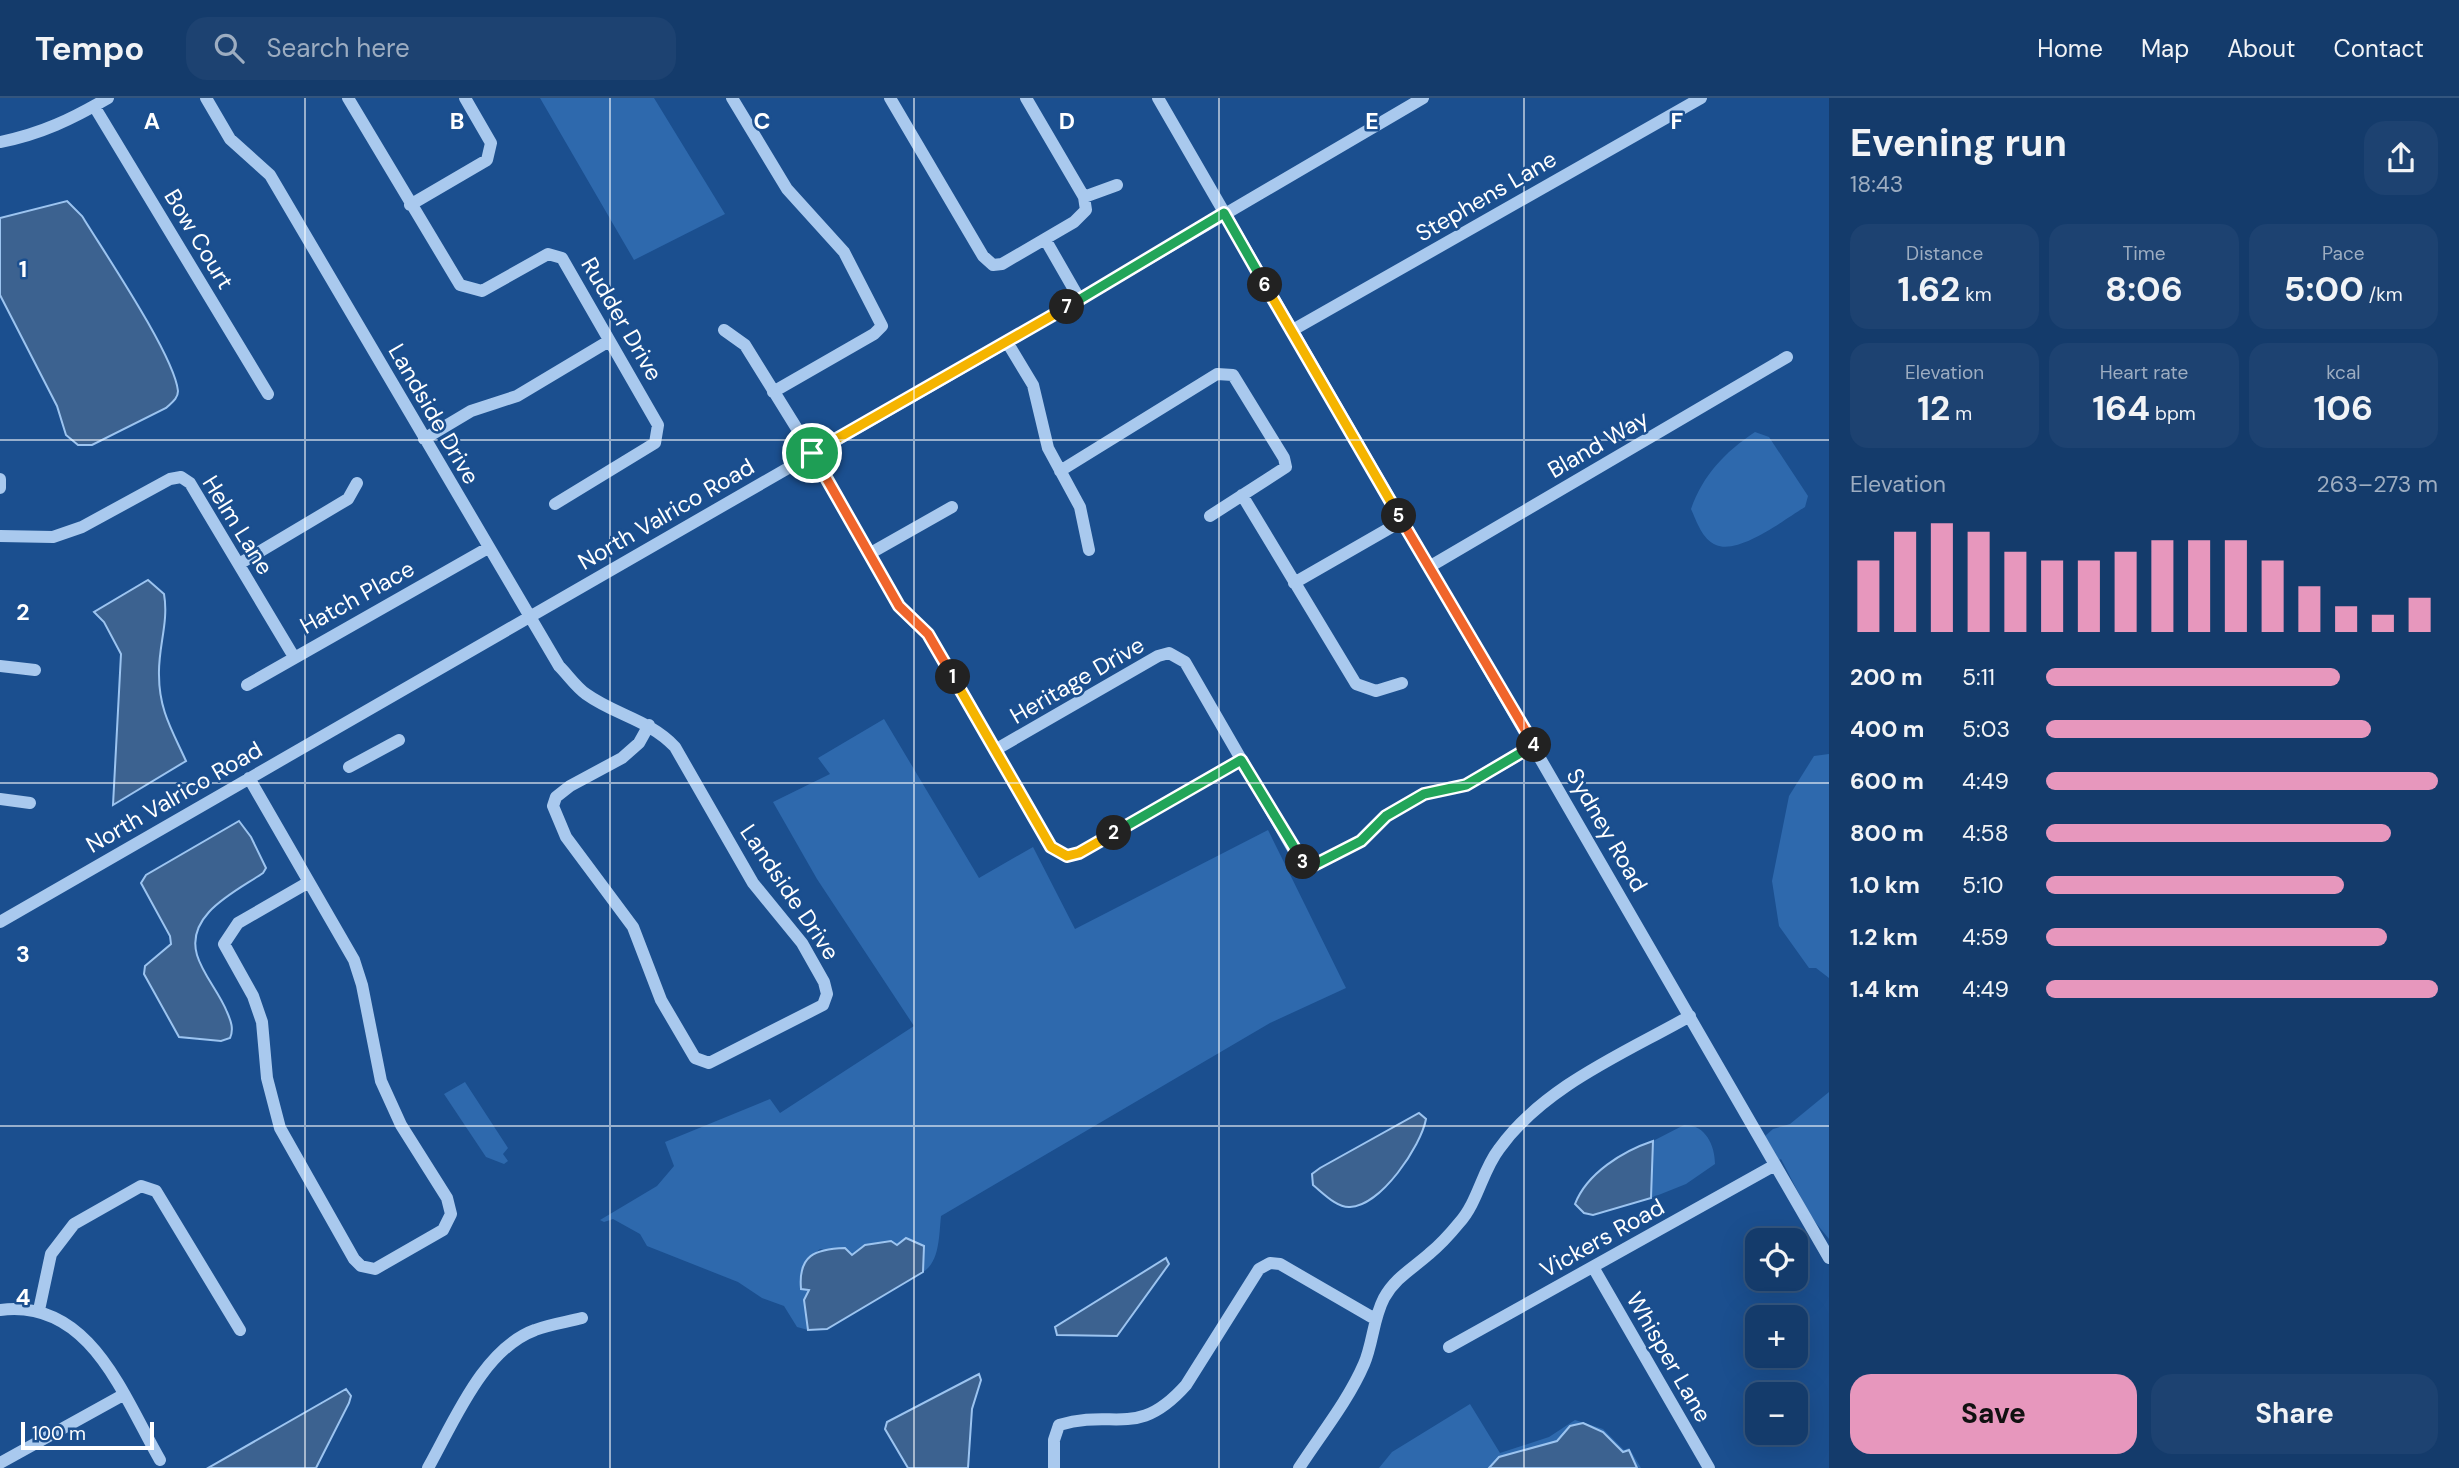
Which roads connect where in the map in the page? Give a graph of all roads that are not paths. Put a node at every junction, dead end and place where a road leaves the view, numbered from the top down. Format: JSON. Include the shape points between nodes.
{"nodes":[{"id":1,"x":108,"y":98,"type":"edge"},
{"id":2,"x":206,"y":98,"type":"edge"},
{"id":3,"x":348,"y":98,"type":"edge"},
{"id":4,"x":465,"y":98,"type":"edge"},
{"id":5,"x":732,"y":98,"type":"edge"},
{"id":6,"x":890,"y":98,"type":"edge"},
{"id":7,"x":1026,"y":98,"type":"edge"},
{"id":8,"x":1158,"y":98,"type":"edge"},
{"id":9,"x":1423,"y":98,"type":"edge"},
{"id":10,"x":1701,"y":98,"type":"edge"},
{"id":11,"x":94,"y":106,"type":"junction"},
{"id":12,"x":0,"y":142,"type":"edge"},
{"id":13,"x":1117,"y":185,"type":"dead end"},
{"id":14,"x":1084,"y":197,"type":"junction"},
{"id":15,"x":410,"y":205,"type":"junction"},
{"id":16,"x":1224,"y":213,"type":"junction"},
{"id":17,"x":1042,"y":241,"type":"junction"},
{"id":18,"x":1076,"y":302,"type":"junction"},
{"id":19,"x":724,"y":330,"type":"dead end"},
{"id":20,"x":1291,"y":331,"type":"junction"},
{"id":21,"x":609,"y":341,"type":"junction"},
{"id":22,"x":1007,"y":342,"type":"junction"},
{"id":23,"x":1787,"y":357,"type":"dead end"},
{"id":24,"x":773,"y":392,"type":"junction"},
{"id":25,"x":268,"y":394,"type":"dead end"},
{"id":26,"x":424,"y":439,"type":"junction"},
{"id":27,"x":812,"y":453,"type":"junction"},
{"id":28,"x":1060,"y":471,"type":"junction"},
{"id":29,"x":0,"y":479,"type":"edge"},
{"id":30,"x":356,"y":483,"type":"dead end"},
{"id":31,"x":0,"y":488,"type":"edge"},
{"id":32,"x":1242,"y":495,"type":"junction"},
{"id":33,"x":555,"y":504,"type":"dead end"},
{"id":34,"x":951,"y":507,"type":"dead end"},
{"id":35,"x":1210,"y":516,"type":"dead end"},
{"id":36,"x":1402,"y":521,"type":"junction"},
{"id":37,"x":0,"y":536,"type":"edge"},
{"id":38,"x":488,"y":548,"type":"junction"},
{"id":39,"x":1089,"y":550,"type":"dead end"},
{"id":40,"x":869,"y":554,"type":"junction"},
{"id":41,"x":239,"y":564,"type":"junction"},
{"id":42,"x":1429,"y":567,"type":"junction"},
{"id":43,"x":1294,"y":583,"type":"junction"},
{"id":44,"x":529,"y":618,"type":"junction"},
{"id":45,"x":294,"y":657,"type":"junction"},
{"id":46,"x":0,"y":666,"type":"edge"},
{"id":47,"x":35,"y":670,"type":"dead end"},
{"id":48,"x":1402,"y":683,"type":"dead end"},
{"id":49,"x":247,"y":685,"type":"dead end"},
{"id":50,"x":649,"y":725,"type":"junction"},
{"id":51,"x":399,"y":740,"type":"dead end"},
{"id":52,"x":1534,"y":746,"type":"junction"},
{"id":53,"x":995,"y":750,"type":"junction"},
{"id":54,"x":1241,"y":760,"type":"junction"},
{"id":55,"x":349,"y":767,"type":"dead end"},
{"id":56,"x":249,"y":778,"type":"junction"},
{"id":57,"x":0,"y":799,"type":"edge"},
{"id":58,"x":30,"y":803,"type":"dead end"},
{"id":59,"x":309,"y":882,"type":"junction"},
{"id":60,"x":0,"y":922,"type":"edge"},
{"id":61,"x":1690,"y":1016,"type":"junction"},
{"id":62,"x":1775,"y":1164,"type":"junction"},
{"id":63,"x":1829,"y":1258,"type":"edge"},
{"id":64,"x":1593,"y":1267,"type":"junction"},
{"id":65,"x":0,"y":1310,"type":"edge"},
{"id":66,"x":38,"y":1310,"type":"junction"},
{"id":67,"x":582,"y":1318,"type":"dead end"},
{"id":68,"x":1375,"y":1318,"type":"junction"},
{"id":69,"x":240,"y":1330,"type":"dead end"},
{"id":70,"x":1449,"y":1347,"type":"dead end"},
{"id":71,"x":123,"y":1395,"type":"junction"},
{"id":72,"x":160,"y":1460,"type":"dead end"},
{"id":73,"x":0,"y":1463,"type":"edge"},
{"id":74,"x":428,"y":1468,"type":"edge"},
{"id":75,"x":1054,"y":1468,"type":"edge"},
{"id":76,"x":1299,"y":1468,"type":"edge"},
{"id":77,"x":1709,"y":1468,"type":"edge"}],
"edges":[{"from":1,"to":11,"type":"street"},
{"from":2,"to":26,"type":"street","name":"Landside Drive","via":[[230,139],[270,175]]},
{"from":3,"to":15,"type":"street","name":"Rudder Drive"},
{"from":4,"to":15,"type":"street","via":[[491,143],[487,160]]},
{"from":5,"to":24,"type":"street","via":[[787,189],[844,252],[882,326]]},
{"from":6,"to":17,"type":"street","via":[[983,256],[993,265],[1002,264]]},
{"from":7,"to":14,"type":"street"},
{"from":8,"to":16,"type":"street","name":"Sydney Road"},
{"from":9,"to":16,"type":"street","name":"North Valrico Road"},
{"from":10,"to":20,"type":"street","name":"Stephens Lane"},
{"from":11,"to":12,"type":"street","via":[[52,128]]},
{"from":11,"to":25,"type":"street","name":"Bow Court"},
{"from":13,"to":14,"type":"street"},
{"from":14,"to":17,"type":"street","via":[[1086,209],[1074,222]]},
{"from":15,"to":21,"type":"street","name":"Rudder Drive","via":[[460,285],[482,290],[548,254],[562,258]]},
{"from":16,"to":18,"type":"street","name":"North Valrico Road"},
{"from":16,"to":20,"type":"street","name":"Sydney Road"},
{"from":17,"to":18,"type":"street"},
{"from":18,"to":22,"type":"street","name":"North Valrico Road"},
{"from":19,"to":24,"type":"street","via":[[745,345]]},
{"from":20,"to":36,"type":"street","name":"Sydney Road"},
{"from":21,"to":26,"type":"street","via":[[517,397],[471,411]]},
{"from":21,"to":33,"type":"street","name":"Rudder Drive","via":[[658,425],[655,443]]},
{"from":22,"to":27,"type":"street","name":"North Valrico Road"},
{"from":22,"to":28,"type":"street","via":[[1033,385],[1048,448]]},
{"from":23,"to":42,"type":"street","name":"Bland Way"},
{"from":24,"to":27,"type":"street"},
{"from":26,"to":38,"type":"street","name":"Landside Drive"},
{"from":27,"to":40,"type":"street"},
{"from":27,"to":44,"type":"street","name":"North Valrico Road"},
{"from":28,"to":32,"type":"street","via":[[1217,374],[1233,375],[1286,467]]},
{"from":28,"to":39,"type":"street","via":[[1080,507]]},
{"from":29,"to":31,"type":"street"},
{"from":30,"to":41,"type":"street","via":[[348,499]]},
{"from":32,"to":35,"type":"street"},
{"from":32,"to":43,"type":"street"},
{"from":34,"to":40,"type":"street"},
{"from":36,"to":42,"type":"street","name":"Sydney Road"},
{"from":36,"to":43,"type":"street"},
{"from":37,"to":41,"type":"street","name":"Helm Lane","via":[[53,537],[181,477],[190,483]]},
{"from":38,"to":44,"type":"street","name":"Landside Drive"},
{"from":38,"to":45,"type":"street","name":"Hatch Place"},
{"from":40,"to":53,"type":"street","via":[[899,606],[928,634]]},
{"from":41,"to":45,"type":"street","name":"Helm Lane"},
{"from":42,"to":52,"type":"street","name":"Sydney Road"},
{"from":43,"to":48,"type":"street","via":[[1356,684],[1377,691]]},
{"from":44,"to":50,"type":"street","name":"Landside Drive","via":[[559,666],[586,694]]},
{"from":44,"to":56,"type":"street","name":"North Valrico Road"},
{"from":45,"to":49,"type":"street","name":"Hatch Place"},
{"from":46,"to":47,"type":"street"},
{"from":50,"to":50,"type":"street","name":"Landside Drive","via":[[675,747],[753,883],[802,943],[827,995],[817,1009],[709,1063],[695,1058],[661,1000],[634,927],[566,837],[553,806],[556,797],[570,786],[622,758],[639,743]]},
{"from":51,"to":55,"type":"street"},
{"from":52,"to":54,"type":"street","name":"Heritage Drive","via":[[1466,785],[1424,794],[1386,816],[1361,841],[1314,865],[1297,856]]},
{"from":52,"to":61,"type":"street","name":"Sydney Road"},
{"from":53,"to":54,"type":"street","via":[[1051,847],[1067,856]]},
{"from":53,"to":54,"type":"street","name":"Heritage Drive","via":[[1170,653],[1185,662]]},
{"from":56,"to":59,"type":"street"},
{"from":56,"to":60,"type":"street","name":"North Valrico Road"},
{"from":57,"to":58,"type":"street"},
{"from":59,"to":59,"type":"street","via":[[354,960],[381,1082],[401,1125],[447,1198],[451,1214],[443,1230],[375,1269],[354,1259],[280,1128],[267,1078],[262,1022],[225,944],[238,923]]},
{"from":61,"to":62,"type":"street","name":"Sydney Road"},
{"from":61,"to":68,"type":"street","via":[[1558,1093],[1522,1120],[1497,1151],[1461,1221],[1430,1254],[1399,1276]]},
{"from":62,"to":63,"type":"street","name":"Sydney Road"},
{"from":62,"to":64,"type":"street","name":"Vickers Road"},
{"from":64,"to":70,"type":"street","name":"Vickers Road"},
{"from":64,"to":77,"type":"street","name":"Whisper Lane"},
{"from":65,"to":66,"type":"street"},
{"from":66,"to":69,"type":"street","via":[[51,1254],[74,1224],[141,1186],[156,1191]]},
{"from":66,"to":71,"type":"street","via":[[64,1320],[85,1337]]},
{"from":67,"to":74,"type":"street","via":[[535,1330],[515,1340],[488,1364]]},
{"from":68,"to":75,"type":"street","via":[[1280,1264],[1270,1263],[1259,1269],[1186,1385],[1171,1401],[1152,1414],[1126,1421],[1059,1425]]},
{"from":68,"to":76,"type":"street","via":[[1365,1361],[1354,1384]]},
{"from":71,"to":72,"type":"street"},
{"from":71,"to":73,"type":"street"}]}
